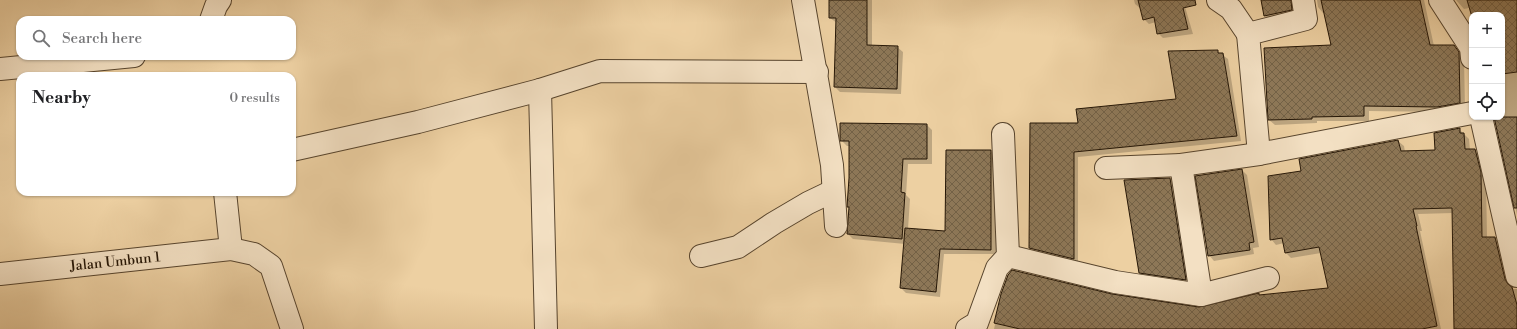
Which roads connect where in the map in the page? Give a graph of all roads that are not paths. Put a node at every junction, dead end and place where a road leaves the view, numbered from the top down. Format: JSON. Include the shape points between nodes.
{"nodes":[{"id":1,"x":220,"y":0,"type":"edge"},
{"id":2,"x":803,"y":0,"type":"edge"},
{"id":3,"x":1218,"y":0,"type":"edge"},
{"id":4,"x":1303,"y":0,"type":"edge"},
{"id":5,"x":1440,"y":0,"type":"edge"},
{"id":6,"x":212,"y":16,"type":"edge"},
{"id":7,"x":1248,"y":34,"type":"junction"},
{"id":8,"x":1471,"y":48,"type":"edge"},
{"id":9,"x":93,"y":60,"type":"edge"},
{"id":10,"x":0,"y":69,"type":"edge"},
{"id":11,"x":817,"y":72,"type":"junction"},
{"id":12,"x":540,"y":90,"type":"junction"},
{"id":13,"x":1469,"y":114,"type":"edge"},
{"id":14,"x":1482,"y":120,"type":"edge"},
{"id":15,"x":1003,"y":134,"type":"dead end"},
{"id":16,"x":296,"y":149,"type":"edge"},
{"id":17,"x":1259,"y":154,"type":"junction"},
{"id":18,"x":1181,"y":165,"type":"junction"},
{"id":19,"x":1106,"y":168,"type":"dead end"},
{"id":20,"x":833,"y":191,"type":"junction"},
{"id":21,"x":225,"y":196,"type":"edge"},
{"id":22,"x":836,"y":226,"type":"dead end"},
{"id":23,"x":231,"y":249,"type":"junction"},
{"id":24,"x":701,"y":256,"type":"dead end"},
{"id":25,"x":1008,"y":256,"type":"junction"},
{"id":26,"x":0,"y":274,"type":"edge"},
{"id":27,"x":1517,"y":276,"type":"edge"},
{"id":28,"x":1268,"y":278,"type":"dead end"},
{"id":29,"x":1201,"y":295,"type":"junction"},
{"id":30,"x":292,"y":329,"type":"edge"},
{"id":31,"x":546,"y":329,"type":"edge"},
{"id":32,"x":967,"y":329,"type":"edge"}],
"edges":[{"from":1,"to":6,"type":"street"},
{"from":2,"to":11,"type":"street"},
{"from":3,"to":7,"type":"street","via":[[1231,10]]},
{"from":4,"to":7,"type":"street","via":[[1306,19]]},
{"from":5,"to":8,"type":"street"},
{"from":7,"to":17,"type":"street"},
{"from":9,"to":10,"type":"street"},
{"from":11,"to":12,"type":"street","via":[[600,71]]},
{"from":11,"to":20,"type":"street","via":[[832,165]]},
{"from":12,"to":16,"type":"street","via":[[418,122]]},
{"from":12,"to":31,"type":"street"},
{"from":13,"to":17,"type":"street"},
{"from":14,"to":27,"type":"street"},
{"from":15,"to":25,"type":"street"},
{"from":17,"to":18,"type":"street"},
{"from":18,"to":19,"type":"street"},
{"from":18,"to":29,"type":"street"},
{"from":20,"to":22,"type":"street"},
{"from":20,"to":24,"type":"street","via":[[808,202],[738,247]]},
{"from":21,"to":23,"type":"street"},
{"from":23,"to":26,"type":"street","name":"Jalan Umbun 1"},
{"from":23,"to":30,"type":"street","name":"Jalan Umbun 1","via":[[254,254],[271,266]]},
{"from":25,"to":29,"type":"street","via":[[1115,282]]},
{"from":25,"to":32,"type":"street","via":[[997,268],[977,323]]},
{"from":28,"to":29,"type":"street"}]}
